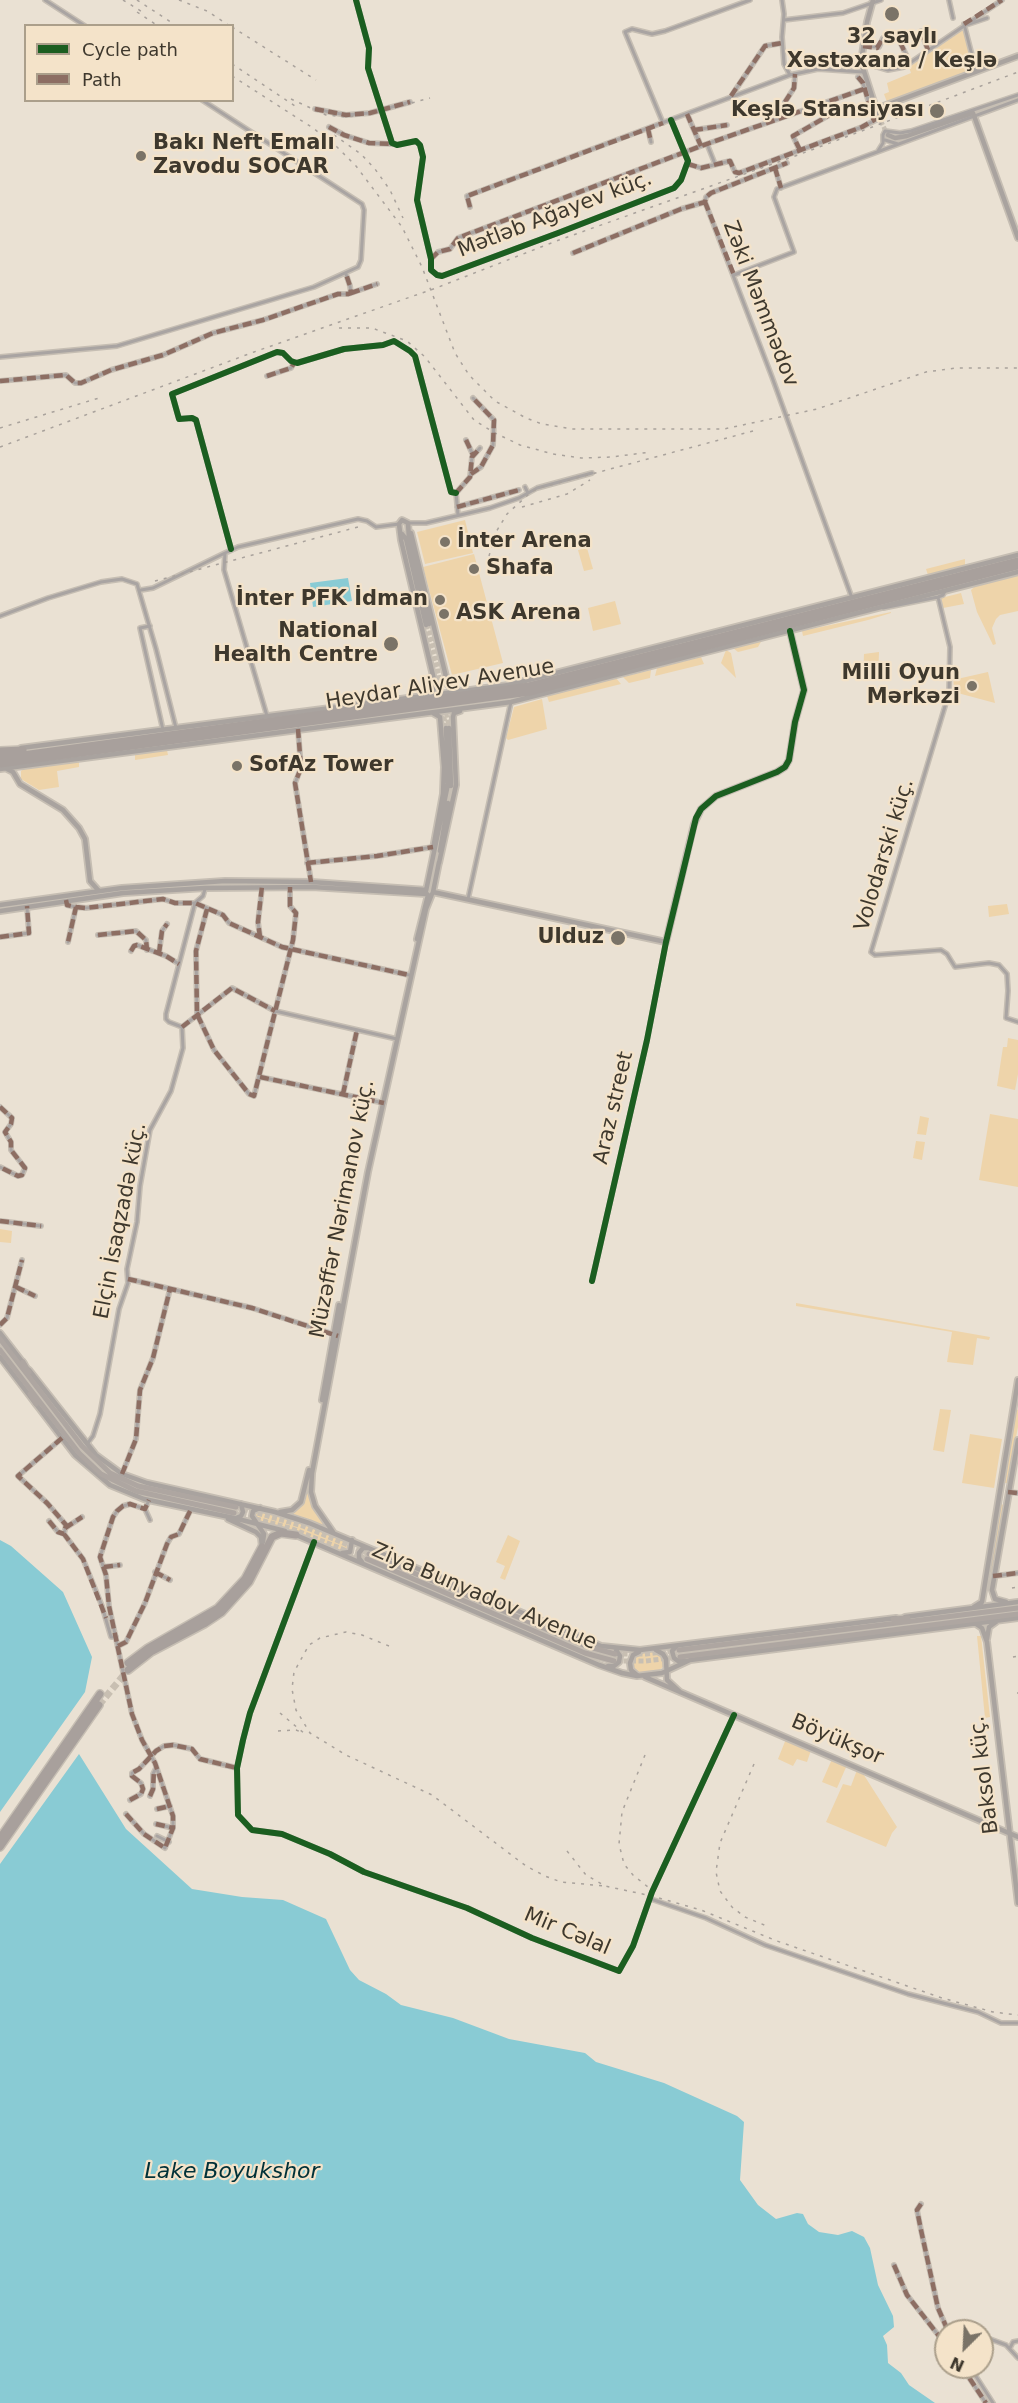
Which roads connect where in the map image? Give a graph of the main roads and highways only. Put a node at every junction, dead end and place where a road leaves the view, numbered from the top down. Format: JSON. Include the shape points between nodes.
{"nodes":[{"id":1,"x":872,"y":2,"type":"edge"},
{"id":2,"x":1018,"y":56,"type":"edge"},
{"id":3,"x":881,"y":107,"type":"road end"},
{"id":4,"x":878,"y":115,"type":"tunnel mouth"},
{"id":5,"x":886,"y":137,"type":"road end"},
{"id":6,"x":1018,"y":238,"type":"edge"},
{"id":7,"x":409,"y":526,"type":"junction"},
{"id":8,"x":401,"y":532,"type":"junction"},
{"id":9,"x":1018,"y":555,"type":"edge"},
{"id":10,"x":1018,"y":561,"type":"edge"},
{"id":11,"x":1018,"y":566,"type":"edge"},
{"id":12,"x":1018,"y":572,"type":"edge"},
{"id":13,"x":790,"y":631,"type":"junction"},
{"id":14,"x":435,"y":632,"type":"junction"},
{"id":15,"x":423,"y":633,"type":"junction"},
{"id":16,"x":446,"y":680,"type":"junction"},
{"id":17,"x":435,"y":684,"type":"junction"},
{"id":18,"x":464,"y":691,"type":"junction"},
{"id":19,"x":423,"y":695,"type":"junction"},
{"id":20,"x":504,"y":704,"type":"junction"},
{"id":21,"x":428,"y":713,"type":"junction"},
{"id":22,"x":448,"y":727,"type":"junction"},
{"id":23,"x":59,"y":749,"type":"junction"},
{"id":24,"x":0,"y":751,"type":"edge"},
{"id":25,"x":0,"y":758,"type":"edge"},
{"id":26,"x":63,"y":761,"type":"joint"},
{"id":27,"x":25,"y":763,"type":"junction"},
{"id":28,"x":0,"y":767,"type":"edge"},
{"id":29,"x":20,"y":784,"type":"junction"},
{"id":30,"x":433,"y":862,"type":"junction"},
{"id":31,"x":90,"y":881,"type":"junction"},
{"id":32,"x":347,"y":886,"type":"junction"},
{"id":33,"x":123,"y":890,"type":"junction"},
{"id":34,"x":99,"y":891,"type":"junction"},
{"id":35,"x":85,"y":892,"type":"junction"},
{"id":36,"x":429,"y":892,"type":"junction"},
{"id":37,"x":416,"y":894,"type":"junction"},
{"id":38,"x":0,"y":905,"type":"edge"},
{"id":39,"x":14,"y":906,"type":"junction"},
{"id":40,"x":423,"y":909,"type":"junction"},
{"id":41,"x":0,"y":910,"type":"edge"},
{"id":42,"x":396,"y":1039,"type":"junction"},
{"id":43,"x":0,"y":1333,"type":"edge"},
{"id":44,"x":336,"y":1335,"type":"junction"},
{"id":45,"x":0,"y":1340,"type":"edge"},
{"id":46,"x":0,"y":1350,"type":"edge"},
{"id":47,"x":0,"y":1357,"type":"edge"},
{"id":48,"x":23,"y":1362,"type":"junction"},
{"id":49,"x":15,"y":1369,"type":"junction"},
{"id":50,"x":1018,"y":1380,"type":"edge"},
{"id":51,"x":44,"y":1397,"type":"junction"},
{"id":52,"x":36,"y":1404,"type":"junction"},
{"id":53,"x":1016,"y":1405,"type":"edge"},
{"id":54,"x":1018,"y":1440,"type":"edge"},
{"id":55,"x":84,"y":1445,"type":"junction"},
{"id":56,"x":75,"y":1455,"type":"junction"},
{"id":57,"x":101,"y":1474,"type":"junction"},
{"id":58,"x":1008,"y":1492,"type":"junction"},
{"id":59,"x":999,"y":1495,"type":"junction"},
{"id":60,"x":232,"y":1501,"type":"junction"},
{"id":61,"x":266,"y":1509,"type":"junction"},
{"id":62,"x":209,"y":1512,"type":"junction"},
{"id":63,"x":275,"y":1512,"type":"junction"},
{"id":64,"x":235,"y":1513,"type":"junction"},
{"id":65,"x":256,"y":1523,"type":"junction"},
{"id":66,"x":335,"y":1533,"type":"junction"},
{"id":67,"x":296,"y":1535,"type":"junction"},
{"id":68,"x":352,"y":1540,"type":"junction"},
{"id":69,"x":262,"y":1547,"type":"junction"},
{"id":70,"x":333,"y":1551,"type":"junction"},
{"id":71,"x":368,"y":1556,"type":"junction"},
{"id":72,"x":985,"y":1575,"type":"junction"},
{"id":73,"x":993,"y":1576,"type":"junction"},
{"id":74,"x":1018,"y":1602,"type":"edge"},
{"id":75,"x":1011,"y":1603,"type":"junction"},
{"id":76,"x":1018,"y":1608,"type":"edge"},
{"id":77,"x":958,"y":1610,"type":"junction"},
{"id":78,"x":1017,"y":1615,"type":"edge"},
{"id":79,"x":937,"y":1617,"type":"junction"},
{"id":80,"x":893,"y":1619,"type":"junction"},
{"id":81,"x":883,"y":1620,"type":"junction"},
{"id":82,"x":1001,"y":1620,"type":"junction"},
{"id":83,"x":961,"y":1624,"type":"junction"},
{"id":84,"x":859,"y":1631,"type":"junction"},
{"id":85,"x":895,"y":1633,"type":"junction"},
{"id":86,"x":987,"y":1642,"type":"junction"},
{"id":87,"x":610,"y":1648,"type":"junction"},
{"id":88,"x":650,"y":1649,"type":"junction"},
{"id":89,"x":680,"y":1650,"type":"junction"},
{"id":90,"x":614,"y":1657,"type":"tunnel mouth"},
{"id":91,"x":690,"y":1660,"type":"junction"},
{"id":92,"x":599,"y":1665,"type":"junction"},
{"id":93,"x":665,"y":1673,"type":"junction"},
{"id":94,"x":643,"y":1676,"type":"junction"},
{"id":95,"x":680,"y":1692,"type":"junction"},
{"id":96,"x":100,"y":1694,"type":"tunnel mouth"},
{"id":97,"x":99,"y":1705,"type":"tunnel mouth"},
{"id":98,"x":1009,"y":1833,"type":"junction"},
{"id":99,"x":1018,"y":1837,"type":"edge"},
{"id":100,"x":0,"y":1838,"type":"edge"},
{"id":101,"x":0,"y":1847,"type":"edge"},
{"id":102,"x":1018,"y":1903,"type":"edge"}],
"edges":[{"from":1,"to":4,"type":"main road","via":[[861,62]]},
{"from":2,"to":3,"type":"main road"},
{"from":5,"to":6,"type":"main road","via":[[907,136],[973,113]]},
{"from":7,"to":8,"type":"main road","via":[[404,529],[399,525]]},
{"from":7,"to":8,"type":"main road","via":[[427,624]]},
{"from":7,"to":14,"type":"main road"},
{"from":8,"to":15,"type":"main road"},
{"from":9,"to":18,"type":"main road","via":[[526,681]]},
{"from":10,"to":23,"type":"highway","name":"Heydar Aliyev Avenue","via":[[529,686]]},
{"from":11,"to":27,"type":"highway","name":"Heydar Aliyev Avenue","via":[[521,694]]},
{"from":12,"to":13,"type":"main road"},
{"from":13,"to":20,"type":"main road"},
{"from":13,"to":36,"type":"main road","via":[[804,690],[789,760],[777,772],[716,796],[701,809],[666,942]]},
{"from":14,"to":15,"type":"main road","via":[[430,628]]},
{"from":14,"to":16,"type":"main road"},
{"from":15,"to":17,"type":"main road"},
{"from":16,"to":17,"type":"main road","via":[[443,686]]},
{"from":16,"to":18,"type":"main road","via":[[450,688]]},
{"from":17,"to":19,"type":"main road","via":[[433,691]]},
{"from":18,"to":19,"type":"main road"},
{"from":19,"to":24,"type":"main road"},
{"from":20,"to":21,"type":"main road"},
{"from":20,"to":22,"type":"main road","via":[[455,712]]},
{"from":21,"to":22,"type":"main road","via":[[439,715]]},
{"from":21,"to":26,"type":"main road"},
{"from":22,"to":30,"type":"main road"},
{"from":22,"to":30,"type":"main road","via":[[448,784]]},
{"from":22,"to":36,"type":"main road","via":[[451,785],[439,863]]},
{"from":23,"to":24,"type":"highway"},
{"from":23,"to":25,"type":"highway","name":"Heydar Aliyev Avenue"},
{"from":26,"to":27,"type":"highway"},
{"from":27,"to":28,"type":"highway","name":"Heydar Aliyev Avenue"},
{"from":27,"to":29,"type":"main road","via":[[19,772]]},
{"from":28,"to":29,"type":"main road","via":[[11,770]]},
{"from":29,"to":31,"type":"main road","via":[[63,810],[82,832]]},
{"from":30,"to":36,"type":"main road"},
{"from":31,"to":34,"type":"main road"},
{"from":31,"to":35,"type":"main road"},
{"from":32,"to":33,"type":"main road"},
{"from":32,"to":33,"type":"main road","via":[[225,881]]},
{"from":32,"to":36,"type":"main road"},
{"from":32,"to":37,"type":"main road"},
{"from":33,"to":34,"type":"main road"},
{"from":33,"to":39,"type":"main road"},
{"from":34,"to":35,"type":"main road"},
{"from":35,"to":39,"type":"main road"},
{"from":36,"to":37,"type":"main road"},
{"from":36,"to":40,"type":"main road"},
{"from":36,"to":42,"type":"main road"},
{"from":37,"to":40,"type":"main road"},
{"from":38,"to":39,"type":"main road"},
{"from":39,"to":41,"type":"main road"},
{"from":40,"to":42,"type":"main road"},
{"from":42,"to":44,"type":"main road"},
{"from":43,"to":48,"type":"main road","name":"Ziya Bunyadov Avenue"},
{"from":44,"to":63,"type":"main road","name":"Müzəffər Nərimanov küç.","via":[[304,1496],[292,1510]]},
{"from":44,"to":66,"type":"main road","via":[[311,1487],[319,1513]]},
{"from":45,"to":51,"type":"main road","name":"Ziya Bunyadov Avenue"},
{"from":46,"to":49,"type":"main road","name":"Ziya Bunyadov Avenue"},
{"from":47,"to":52,"type":"main road","name":"Ziya Bunyadov Avenue"},
{"from":48,"to":51,"type":"main road"},
{"from":48,"to":55,"type":"main road","name":"Ziya Bunyadov Avenue"},
{"from":49,"to":52,"type":"main road"},
{"from":49,"to":57,"type":"main road","name":"Ziya Bunyadov Avenue","via":[[79,1453]]},
{"from":50,"to":53,"type":"main road"},
{"from":51,"to":55,"type":"main road","name":"Ziya Bunyadov Avenue"},
{"from":52,"to":56,"type":"main road","name":"Ziya Bunyadov Avenue"},
{"from":53,"to":59,"type":"main road"},
{"from":54,"to":58,"type":"main road"},
{"from":55,"to":60,"type":"main road","name":"Ziya Bunyadov Avenue","via":[[120,1473],[147,1483]]},
{"from":55,"to":64,"type":"main road","name":"Ziya Bunyadov Avenue","via":[[105,1469],[132,1484]]},
{"from":56,"to":57,"type":"main road"},
{"from":56,"to":62,"type":"main road","name":"Ziya Bunyadov Avenue","via":[[110,1485],[149,1500]]},
{"from":57,"to":64,"type":"main road","name":"Ziya Bunyadov Avenue","via":[[144,1494]]},
{"from":58,"to":59,"type":"main road"},
{"from":58,"to":73,"type":"main road"},
{"from":59,"to":72,"type":"main road"},
{"from":60,"to":61,"type":"main road","name":"Ziya Bunyadov Avenue"},
{"from":60,"to":64,"type":"main road","via":[[243,1508],[241,1516]]},
{"from":61,"to":63,"type":"main road","name":"Ziya Bunyadov Avenue"},
{"from":61,"to":65,"type":"main road","via":[[253,1511]]},
{"from":62,"to":64,"type":"main road","name":"Ziya Bunyadov Avenue"},
{"from":62,"to":69,"type":"main road","via":[[252,1529],[261,1538]]},
{"from":63,"to":66,"type":"main road","name":"Ziya Bunyadov Avenue"},
{"from":64,"to":65,"type":"main road","name":"Ziya Bunyadov Avenue"},
{"from":65,"to":67,"type":"main road","name":"Ziya Bunyadov Avenue"},
{"from":65,"to":69,"type":"main road","via":[[264,1534]]},
{"from":66,"to":68,"type":"main road","name":"Ziya Bunyadov Avenue"},
{"from":67,"to":69,"type":"highway","via":[[281,1533],[272,1537],[249,1581],[222,1612],[128,1666],[148,1648],[218,1608],[245,1579]]},
{"from":67,"to":70,"type":"main road","name":"Ziya Bunyadov Avenue"},
{"from":68,"to":70,"type":"main road","via":[[349,1553]]},
{"from":68,"to":71,"type":"main road","name":"Ziya Bunyadov Avenue"},
{"from":70,"to":71,"type":"main road","name":"Ziya Bunyadov Avenue"},
{"from":71,"to":87,"type":"main road","name":"Ziya Bunyadov Avenue"},
{"from":71,"to":90,"type":"main road","name":"Ziya Bunyadov Avenue"},
{"from":71,"to":92,"type":"main road","name":"Ziya Bunyadov Avenue"},
{"from":72,"to":73,"type":"main road"},
{"from":72,"to":77,"type":"main road","via":[[981,1604]]},
{"from":73,"to":75,"type":"main road","via":[[993,1597]]},
{"from":74,"to":75,"type":"main road","name":"Ziya Bunyadov Avenue"},
{"from":75,"to":77,"type":"main road","name":"Ziya Bunyadov Avenue"},
{"from":76,"to":79,"type":"main road","name":"Ziya Bunyadov Avenue"},
{"from":77,"to":80,"type":"main road","name":"Ziya Bunyadov Avenue"},
{"from":78,"to":82,"type":"main road","name":"Ziya Bunyadov Avenue"},
{"from":78,"to":84,"type":"main road","name":"Ziya Bunyadov Avenue"},
{"from":79,"to":80,"type":"main road"},
{"from":79,"to":84,"type":"main road","name":"Ziya Bunyadov Avenue"},
{"from":80,"to":81,"type":"main road","name":"Ziya Bunyadov Avenue"},
{"from":81,"to":84,"type":"main road"},
{"from":81,"to":89,"type":"main road","name":"Ziya Bunyadov Avenue"},
{"from":82,"to":83,"type":"main road","name":"Ziya Bunyadov Avenue"},
{"from":82,"to":86,"type":"main road","via":[[989,1626]]},
{"from":83,"to":85,"type":"main road","name":"Ziya Bunyadov Avenue"},
{"from":83,"to":86,"type":"main road","via":[[980,1626]]},
{"from":84,"to":85,"type":"main road"},
{"from":84,"to":89,"type":"main road","name":"Ziya Bunyadov Avenue"},
{"from":85,"to":91,"type":"main road","name":"Ziya Bunyadov Avenue"},
{"from":86,"to":98,"type":"main road","name":"Baksol küç."},
{"from":87,"to":88,"type":"main road","name":"Ziya Bunyadov Avenue"},
{"from":87,"to":92,"type":"main road","via":[[620,1653],[620,1662]]},
{"from":88,"to":89,"type":"main road","name":"Ziya Bunyadov Avenue"},
{"from":88,"to":93,"type":"main road","via":[[664,1656]]},
{"from":88,"to":94,"type":"main road","via":[[635,1654],[630,1663],[632,1671]]},
{"from":89,"to":91,"type":"main road","via":[[674,1647],[673,1656],[678,1661]]},
{"from":91,"to":93,"type":"main road","name":"Ziya Bunyadov Avenue"},
{"from":92,"to":94,"type":"main road","name":"Ziya Bunyadov Avenue","via":[[622,1674]]},
{"from":93,"to":94,"type":"main road","name":"Ziya Bunyadov Avenue"},
{"from":93,"to":95,"type":"main road","via":[[668,1682]]},
{"from":94,"to":95,"type":"main road","name":"Böyükşor"},
{"from":95,"to":98,"type":"main road","name":"Böyükşor"},
{"from":96,"to":100,"type":"highway"},
{"from":97,"to":101,"type":"highway"},
{"from":98,"to":99,"type":"main road","name":"Böyükşor"},
{"from":98,"to":102,"type":"main road","name":"Baksol küç."}]}
